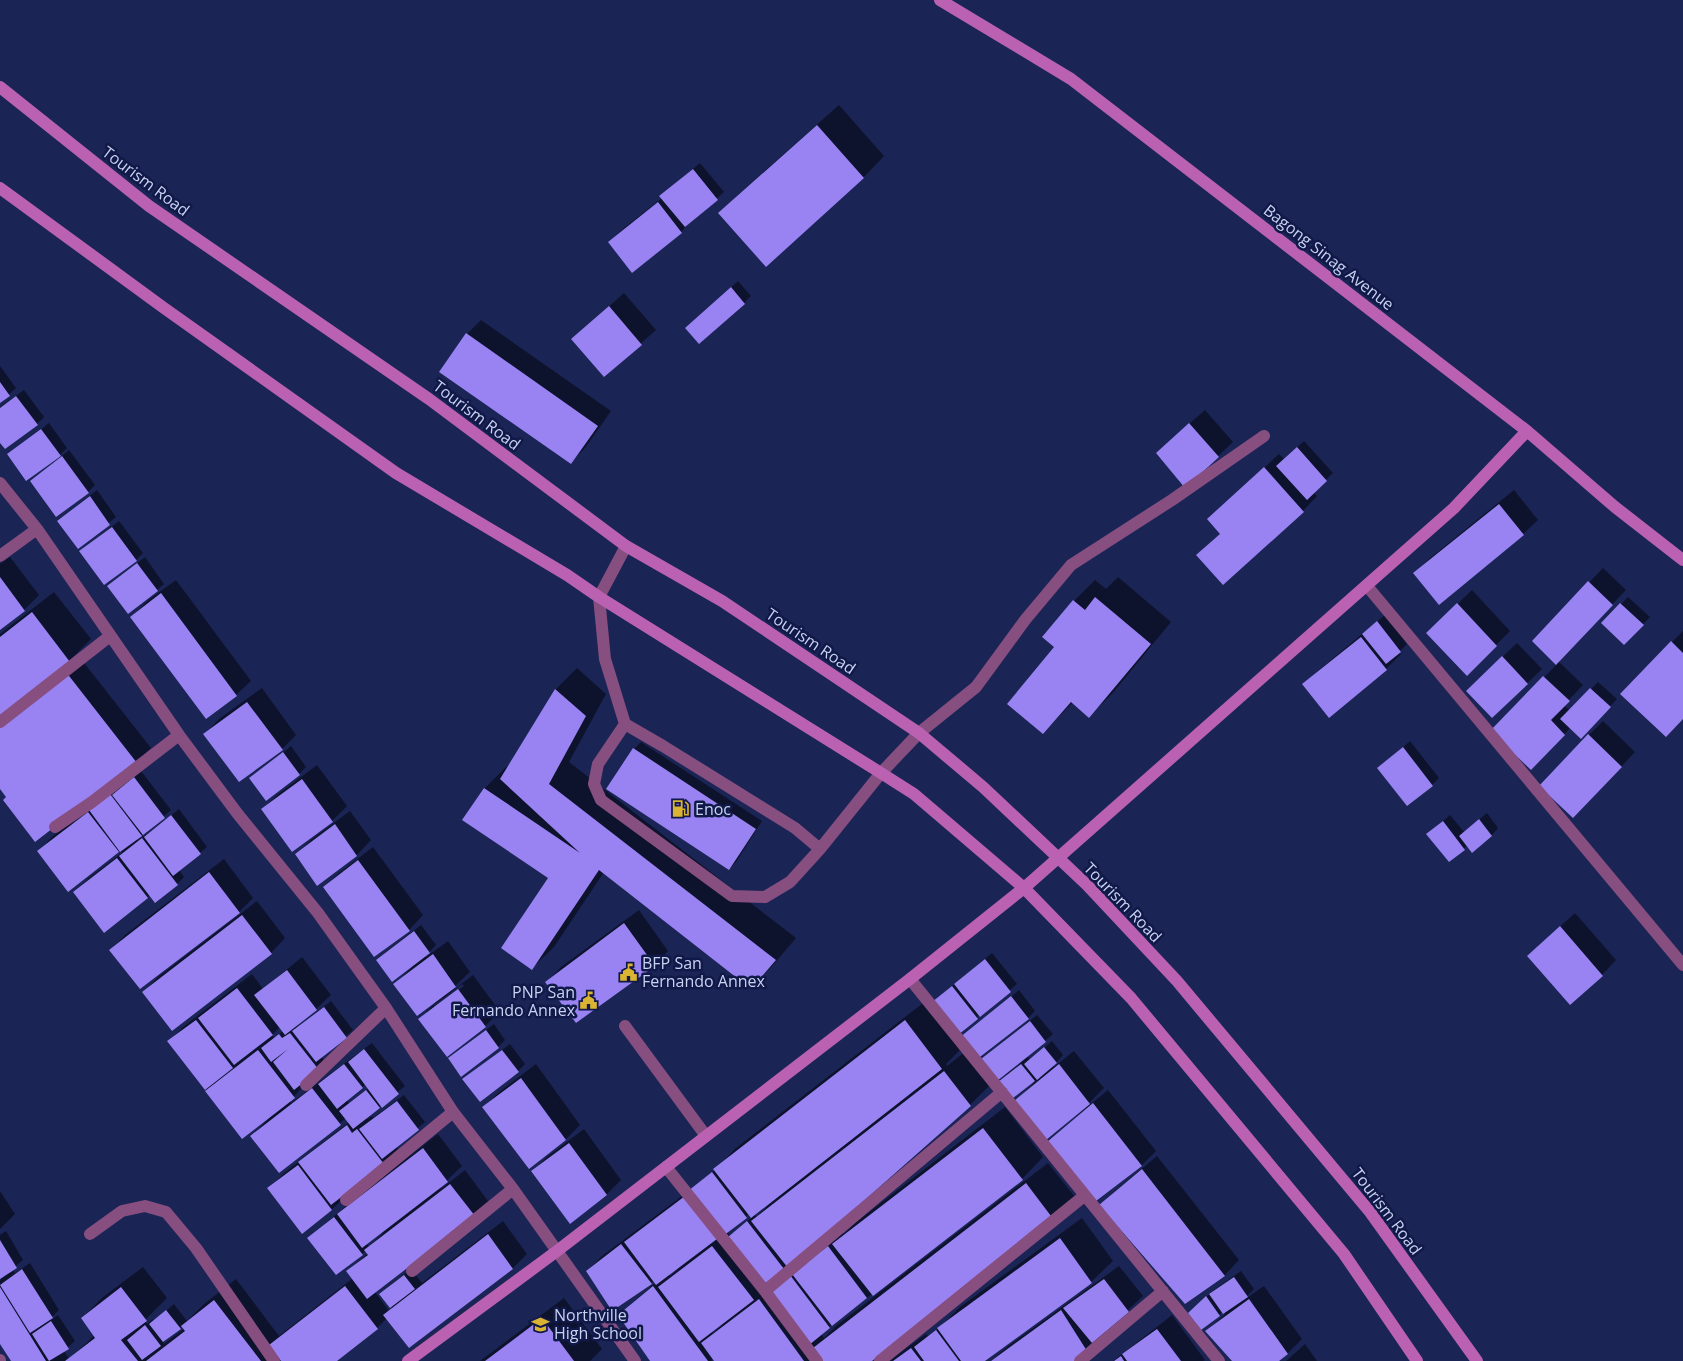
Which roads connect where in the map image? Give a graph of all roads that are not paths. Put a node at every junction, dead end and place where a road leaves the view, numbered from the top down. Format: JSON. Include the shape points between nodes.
{"nodes":[{"id":1,"x":940,"y":0,"type":"edge"},
{"id":2,"x":0,"y":87,"type":"edge"},
{"id":3,"x":0,"y":188,"type":"edge"},
{"id":4,"x":1527,"y":431,"type":"junction"},
{"id":5,"x":1264,"y":436,"type":"dead end"},
{"id":6,"x":0,"y":483,"type":"edge"},
{"id":7,"x":37,"y":529,"type":"junction"},
{"id":8,"x":626,"y":546,"type":"junction"},
{"id":9,"x":0,"y":556,"type":"edge"},
{"id":10,"x":1683,"y":560,"type":"edge"},
{"id":11,"x":1367,"y":586,"type":"junction"},
{"id":12,"x":599,"y":597,"type":"junction"},
{"id":13,"x":110,"y":636,"type":"junction"},
{"id":14,"x":0,"y":722,"type":"edge"},
{"id":15,"x":625,"y":724,"type":"junction"},
{"id":16,"x":178,"y":734,"type":"junction"},
{"id":17,"x":920,"y":734,"type":"junction"},
{"id":18,"x":882,"y":772,"type":"junction"},
{"id":19,"x":55,"y":827,"type":"dead end"},
{"id":20,"x":820,"y":849,"type":"junction"},
{"id":21,"x":1058,"y":859,"type":"junction"},
{"id":22,"x":1024,"y":888,"type":"junction"},
{"id":23,"x":1683,"y":965,"type":"edge"},
{"id":24,"x":910,"y":980,"type":"junction"},
{"id":25,"x":386,"y":1008,"type":"junction"},
{"id":26,"x":625,"y":1026,"type":"dead end"},
{"id":27,"x":306,"y":1085,"type":"dead end"},
{"id":28,"x":1002,"y":1092,"type":"junction"},
{"id":29,"x":452,"y":1112,"type":"junction"},
{"id":30,"x":706,"y":1136,"type":"junction"},
{"id":31,"x":666,"y":1167,"type":"junction"},
{"id":32,"x":513,"y":1189,"type":"junction"},
{"id":33,"x":1084,"y":1196,"type":"junction"},
{"id":34,"x":346,"y":1200,"type":"dead end"},
{"id":35,"x":90,"y":1234,"type":"dead end"},
{"id":36,"x":557,"y":1250,"type":"junction"},
{"id":37,"x":412,"y":1271,"type":"dead end"},
{"id":38,"x":1163,"y":1291,"type":"junction"},
{"id":39,"x":765,"y":1292,"type":"junction"},
{"id":40,"x":274,"y":1361,"type":"edge"},
{"id":41,"x":408,"y":1361,"type":"edge"},
{"id":42,"x":635,"y":1361,"type":"edge"},
{"id":43,"x":817,"y":1361,"type":"edge"},
{"id":44,"x":880,"y":1361,"type":"edge"},
{"id":45,"x":1080,"y":1361,"type":"edge"},
{"id":46,"x":1219,"y":1361,"type":"edge"},
{"id":47,"x":1417,"y":1361,"type":"edge"},
{"id":48,"x":1477,"y":1361,"type":"edge"}],
"edges":[{"from":1,"to":4,"type":"main road","name":"Bagong Sinag Avenue","via":[[1071,79]]},
{"from":2,"to":8,"type":"main road","name":"Tourism Road","via":[[149,206],[429,399]]},
{"from":3,"to":12,"type":"main road","via":[[396,473]]},
{"from":4,"to":10,"type":"main road","name":"Bagong Sinag Avenue"},
{"from":4,"to":11,"type":"main road","via":[[1454,508]]},
{"from":5,"to":17,"type":"street","via":[[1072,565],[1025,620],[976,687]]},
{"from":6,"to":7,"type":"street"},
{"from":7,"to":9,"type":"street"},
{"from":7,"to":13,"type":"street"},
{"from":8,"to":12,"type":"street"},
{"from":8,"to":17,"type":"main road","name":"Tourism Road","via":[[722,601]]},
{"from":11,"to":21,"type":"main road"},
{"from":11,"to":23,"type":"street"},
{"from":12,"to":15,"type":"street","via":[[605,659]]},
{"from":12,"to":18,"type":"main road"},
{"from":13,"to":14,"type":"street"},
{"from":13,"to":16,"type":"street"},
{"from":15,"to":20,"type":"street","via":[[795,828]]},
{"from":15,"to":20,"type":"street","via":[[598,764],[594,784],[601,800],[732,896],[765,897],[790,882]]},
{"from":16,"to":19,"type":"street"},
{"from":16,"to":25,"type":"street","via":[[318,913]]},
{"from":17,"to":18,"type":"street"},
{"from":17,"to":21,"type":"main road","name":"Tourism Road","via":[[983,787]]},
{"from":18,"to":20,"type":"street"},
{"from":18,"to":22,"type":"main road","via":[[914,794]]},
{"from":21,"to":22,"type":"main road"},
{"from":21,"to":48,"type":"main road","name":"Tourism Road","via":[[1189,996],[1370,1212]]},
{"from":22,"to":24,"type":"main road"},
{"from":22,"to":47,"type":"main road","via":[[1131,998],[1344,1254]]},
{"from":24,"to":28,"type":"street"},
{"from":24,"to":30,"type":"main road"},
{"from":25,"to":27,"type":"street"},
{"from":25,"to":29,"type":"street"},
{"from":26,"to":30,"type":"street"},
{"from":28,"to":33,"type":"street"},
{"from":28,"to":39,"type":"street"},
{"from":29,"to":32,"type":"street"},
{"from":29,"to":34,"type":"street"},
{"from":30,"to":31,"type":"main road"},
{"from":31,"to":36,"type":"main road"},
{"from":31,"to":39,"type":"street"},
{"from":32,"to":36,"type":"street"},
{"from":32,"to":37,"type":"street"},
{"from":33,"to":38,"type":"street"},
{"from":33,"to":44,"type":"street"},
{"from":35,"to":40,"type":"street","via":[[122,1211],[145,1206],[166,1212],[196,1248]]},
{"from":36,"to":41,"type":"main road"},
{"from":36,"to":42,"type":"street"},
{"from":38,"to":45,"type":"street"},
{"from":38,"to":46,"type":"street"},
{"from":39,"to":43,"type":"street"}]}
